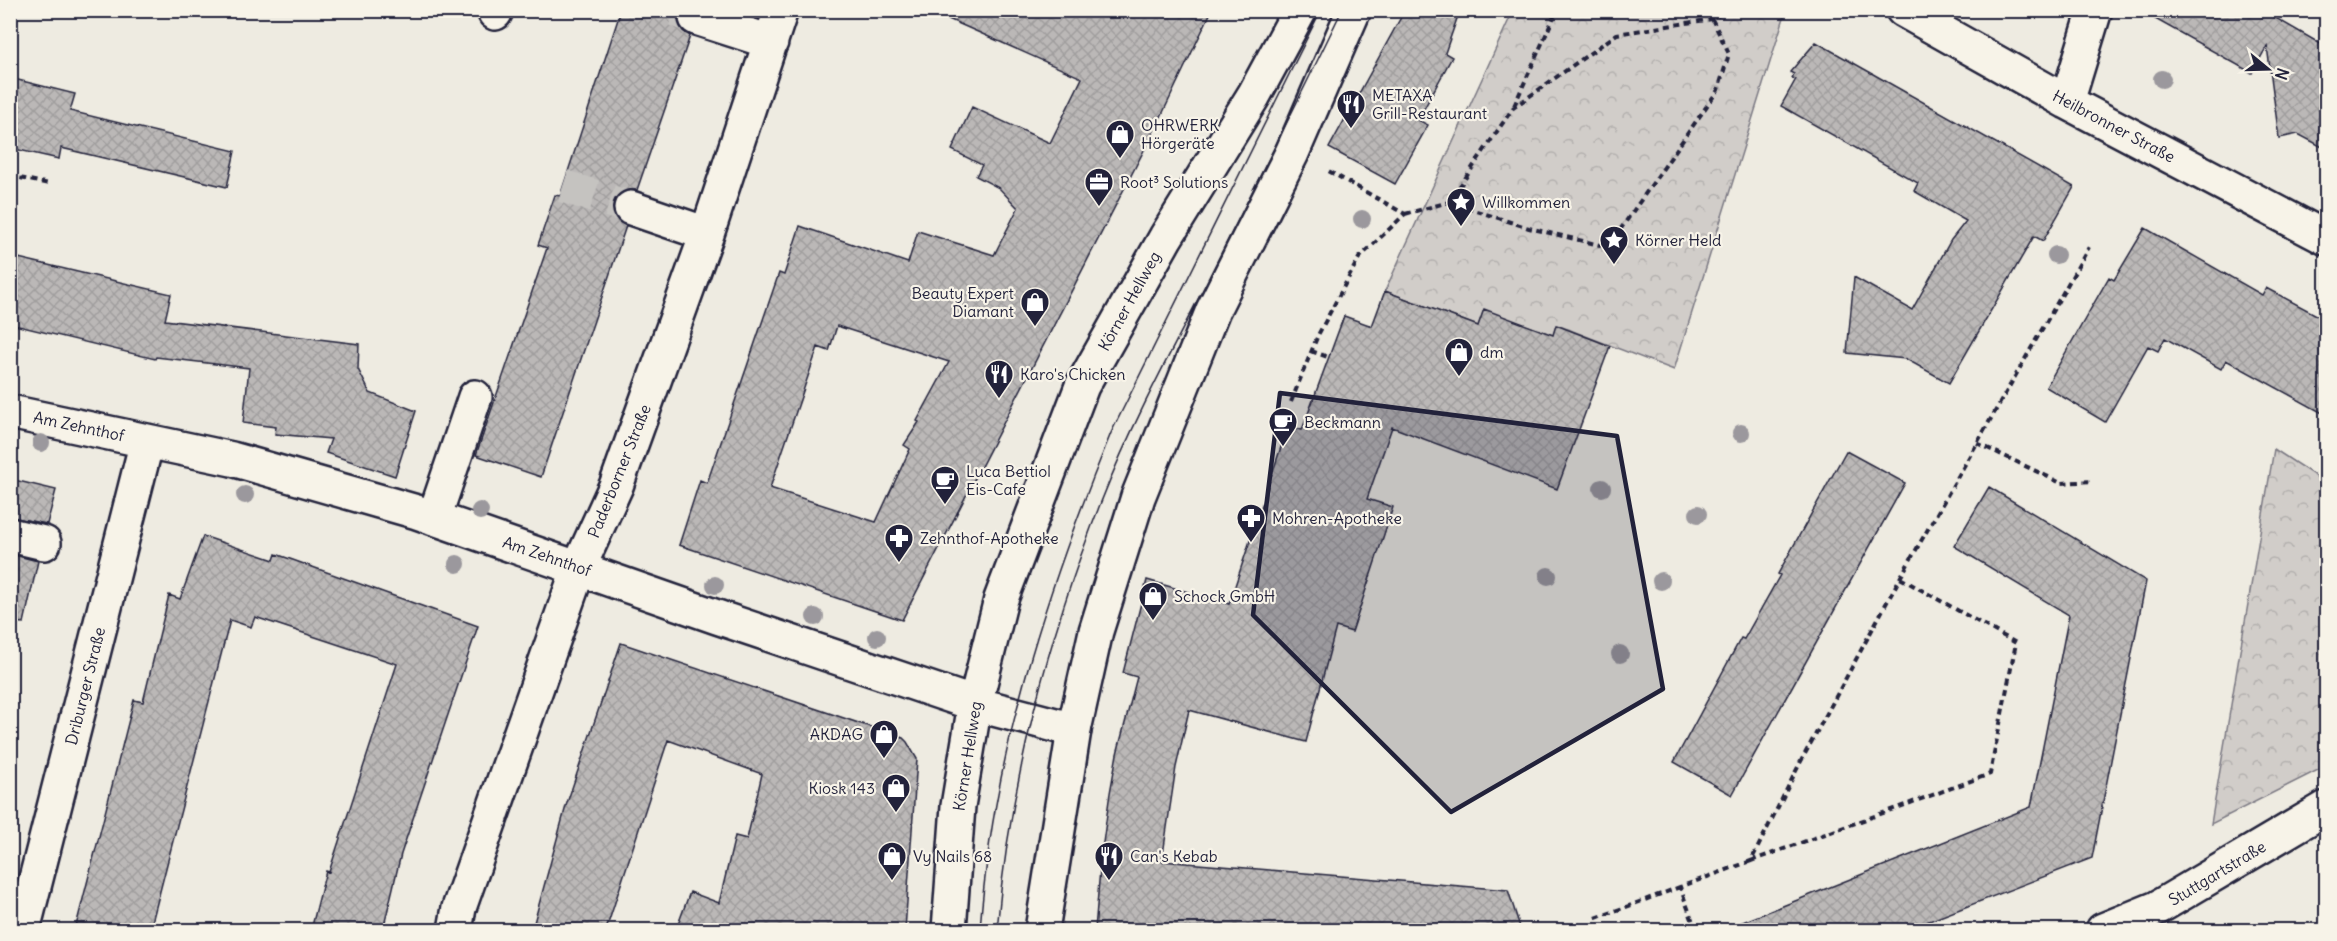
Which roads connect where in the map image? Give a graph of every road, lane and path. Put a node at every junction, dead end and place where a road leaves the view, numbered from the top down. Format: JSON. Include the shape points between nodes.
{"nodes":[{"id":1,"x":781,"y":10,"type":"edge"},
{"id":2,"x":1300,"y":10,"type":"edge"},
{"id":3,"x":1354,"y":10,"type":"edge"},
{"id":4,"x":1557,"y":10,"type":"edge"},
{"id":5,"x":1729,"y":10,"type":"edge"},
{"id":6,"x":1903,"y":10,"type":"edge"},
{"id":7,"x":2095,"y":10,"type":"edge"},
{"id":8,"x":696,"y":18,"type":"tunnel mouth"},
{"id":9,"x":1712,"y":19,"type":"junction"},
{"id":10,"x":771,"y":42,"type":"junction"},
{"id":11,"x":2067,"y":102,"type":"junction"},
{"id":12,"x":1513,"y":108,"type":"junction"},
{"id":13,"x":1319,"y":166,"type":"dead end"},
{"id":14,"x":10,"y":176,"type":"edge"},
{"id":15,"x":49,"y":184,"type":"dead end"},
{"id":16,"x":1449,"y":202,"type":"junction"},
{"id":17,"x":631,"y":208,"type":"tunnel mouth"},
{"id":18,"x":1405,"y":213,"type":"junction"},
{"id":19,"x":707,"y":234,"type":"junction"},
{"id":20,"x":2326,"y":238,"type":"edge"},
{"id":21,"x":2089,"y":247,"type":"dead end"},
{"id":22,"x":1311,"y":351,"type":"junction"},
{"id":23,"x":1328,"y":357,"type":"dead end"},
{"id":24,"x":475,"y":397,"type":"dead end"},
{"id":25,"x":1291,"y":402,"type":"dead end"},
{"id":26,"x":10,"y":412,"type":"edge"},
{"id":27,"x":147,"y":441,"type":"junction"},
{"id":28,"x":1977,"y":443,"type":"junction"},
{"id":29,"x":2093,"y":481,"type":"dead end"},
{"id":30,"x":434,"y":518,"type":"junction"},
{"id":31,"x":10,"y":535,"type":"edge"},
{"id":32,"x":44,"y":543,"type":"dead end"},
{"id":33,"x":579,"y":567,"type":"junction"},
{"id":34,"x":1900,"y":578,"type":"junction"},
{"id":35,"x":975,"y":704,"type":"junction"},
{"id":36,"x":1074,"y":730,"type":"junction"},
{"id":37,"x":2326,"y":808,"type":"edge"},
{"id":38,"x":1751,"y":861,"type":"junction"},
{"id":39,"x":1680,"y":887,"type":"junction"},
{"id":40,"x":1596,"y":918,"type":"dead end"},
{"id":41,"x":23,"y":930,"type":"edge"},
{"id":42,"x":455,"y":930,"type":"edge"},
{"id":43,"x":949,"y":930,"type":"edge"},
{"id":44,"x":1042,"y":930,"type":"edge"},
{"id":45,"x":1696,"y":930,"type":"edge"},
{"id":46,"x":2103,"y":930,"type":"edge"}],
"edges":[{"from":1,"to":10,"type":"street","name":"Paderborner Straße"},
{"from":2,"to":35,"type":"street","name":"Körner Hellweg","via":[[1082,386],[1002,599]]},
{"from":3,"to":36,"type":"street","via":[[1292,153],[1213,310],[1138,497],[1096,631]]},
{"from":4,"to":12,"type":"path"},
{"from":5,"to":9,"type":"path"},
{"from":6,"to":11,"type":"street","name":"Heilbronner Straße"},
{"from":7,"to":11,"type":"street"},
{"from":8,"to":10,"type":"street"},
{"from":9,"to":12,"type":"path","via":[[1617,34]]},
{"from":9,"to":16,"type":"path","via":[[1729,54],[1718,90],[1608,247],[1528,228]]},
{"from":10,"to":19,"type":"street","name":"Paderborner Straße"},
{"from":11,"to":20,"type":"street","name":"Heilbronner Straße"},
{"from":12,"to":16,"type":"path"},
{"from":13,"to":18,"type":"path"},
{"from":14,"to":15,"type":"path"},
{"from":16,"to":18,"type":"path"},
{"from":17,"to":19,"type":"street"},
{"from":18,"to":22,"type":"path","via":[[1359,258]]},
{"from":19,"to":33,"type":"street","name":"Paderborner Straße","via":[[616,486]]},
{"from":21,"to":28,"type":"path"},
{"from":22,"to":23,"type":"path"},
{"from":22,"to":25,"type":"path"},
{"from":24,"to":30,"type":"street"},
{"from":26,"to":27,"type":"street","name":"Am Zehnthof"},
{"from":27,"to":30,"type":"street","name":"Am Zehnthof","via":[[232,459]]},
{"from":27,"to":41,"type":"street","name":"Driburger Straße"},
{"from":28,"to":29,"type":"path","via":[[2061,483]]},
{"from":28,"to":34,"type":"path"},
{"from":30,"to":33,"type":"street","name":"Am Zehnthof"},
{"from":31,"to":32,"type":"street"},
{"from":33,"to":35,"type":"street","name":"Am Zehnthof"},
{"from":33,"to":42,"type":"street","name":"Paderborner Straße","via":[[459,908]]},
{"from":34,"to":38,"type":"path"},
{"from":34,"to":38,"type":"path","via":[[2016,643],[1990,774]]},
{"from":35,"to":36,"type":"street","name":"Am Zehnthof"},
{"from":35,"to":43,"type":"street","name":"Körner Hellweg","via":[[958,806]]},
{"from":36,"to":44,"type":"street"},
{"from":37,"to":46,"type":"street","name":"Stuttgartstraße","via":[[2157,908]]},
{"from":38,"to":39,"type":"path"},
{"from":39,"to":40,"type":"path"},
{"from":39,"to":45,"type":"path"}]}
